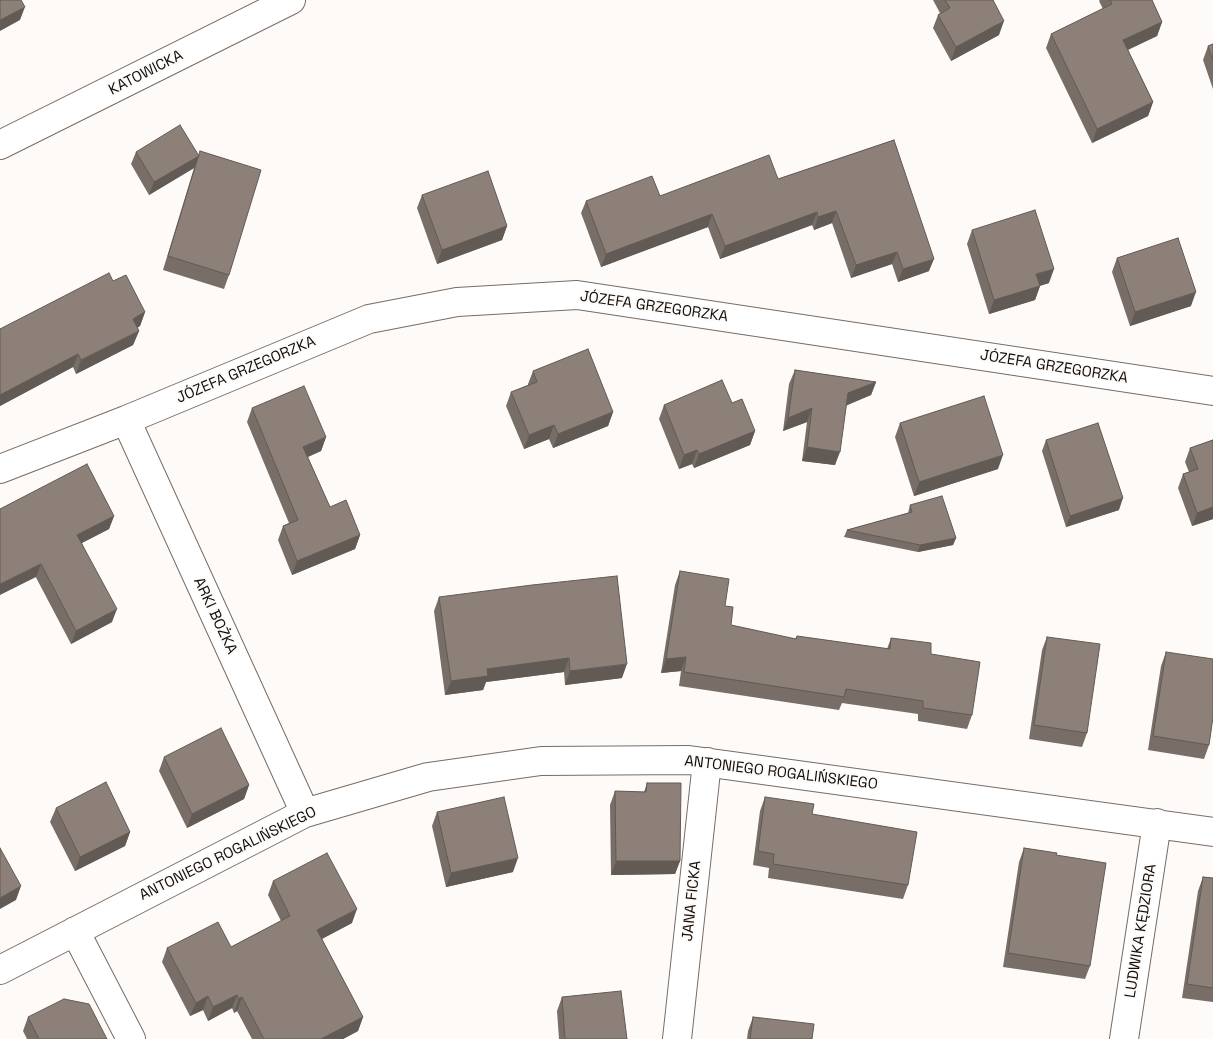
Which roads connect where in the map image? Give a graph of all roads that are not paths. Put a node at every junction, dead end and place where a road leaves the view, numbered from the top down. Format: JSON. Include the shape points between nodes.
{"nodes":[{"id":1,"x":291,"y":0,"type":"edge"},
{"id":2,"x":0,"y":146,"type":"edge"},
{"id":3,"x":1213,"y":391,"type":"edge"},
{"id":4,"x":126,"y":420,"type":"junction"},
{"id":5,"x":0,"y":469,"type":"edge"},
{"id":6,"x":707,"y":762,"type":"junction"},
{"id":7,"x":305,"y":813,"type":"junction"},
{"id":8,"x":1157,"y":823,"type":"junction"},
{"id":9,"x":1213,"y":832,"type":"edge"},
{"id":10,"x":75,"y":931,"type":"junction"},
{"id":11,"x":0,"y":970,"type":"edge"},
{"id":12,"x":131,"y":1039,"type":"edge"},
{"id":13,"x":677,"y":1039,"type":"edge"},
{"id":14,"x":1124,"y":1039,"type":"edge"}],
"edges":[{"from":1,"to":2,"type":"street","name":"KATOWICKA"},
{"from":3,"to":4,"type":"street","name":"JÓZEFA GRZEGORZKA","via":[[577,295],[457,302],[369,319]]},
{"from":4,"to":5,"type":"street","name":"JÓZEFA GRZEGORZKA"},
{"from":4,"to":7,"type":"street","name":"ARKI BOŻKA"},
{"from":6,"to":7,"type":"street","name":"ANTONIEGO ROGALIŃSKIEGO","via":[[542,761],[428,777]]},
{"from":6,"to":8,"type":"street","name":"ANTONIEGO ROGALIŃSKIEGO"},
{"from":6,"to":13,"type":"street","name":"JANA FICKA"},
{"from":7,"to":10,"type":"street","name":"ANTONIEGO ROGALIŃSKIEGO"},
{"from":8,"to":9,"type":"street","name":"ANTONIEGO ROGALIŃSKIEGO"},
{"from":8,"to":14,"type":"street","name":"LUDWIKA KĘDZIORA"},
{"from":10,"to":11,"type":"street","name":"ANTONIEGO ROGALIŃSKIEGO"},
{"from":10,"to":12,"type":"street"}]}
